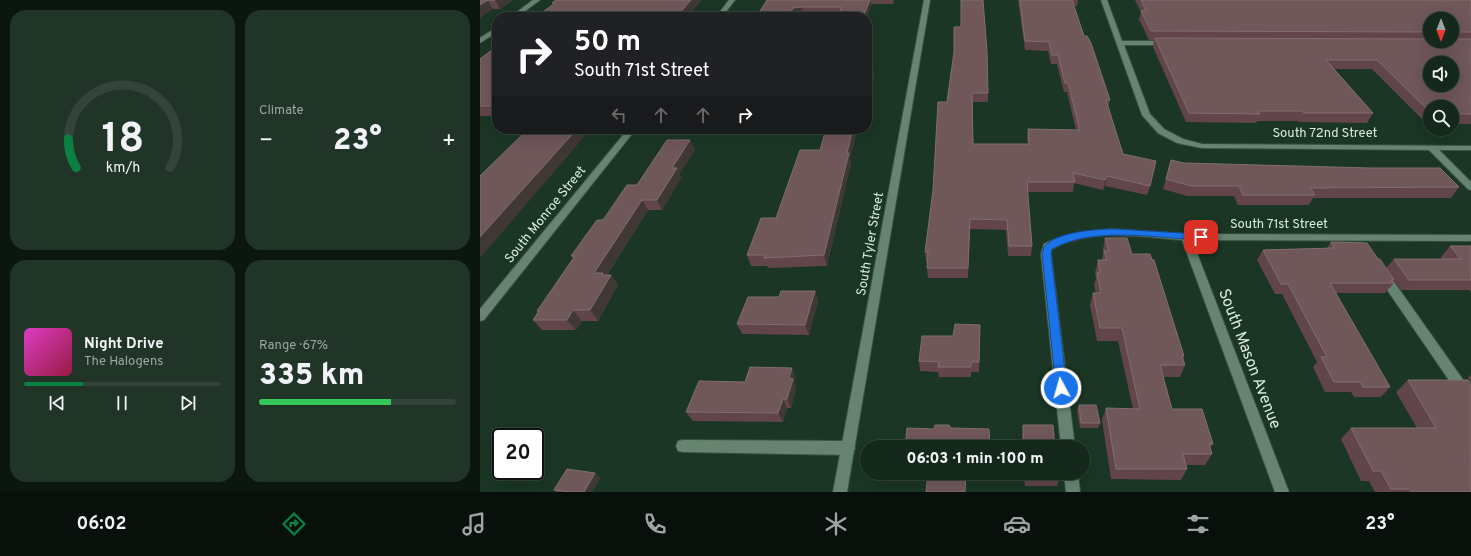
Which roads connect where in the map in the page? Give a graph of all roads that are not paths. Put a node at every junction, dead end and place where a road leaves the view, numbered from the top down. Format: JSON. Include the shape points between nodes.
{"nodes":[{"id":1,"x":537,"y":0,"type":"edge"},
{"id":2,"x":732,"y":0,"type":"edge"},
{"id":3,"x":927,"y":0,"type":"edge"},
{"id":4,"x":1104,"y":0,"type":"edge"},
{"id":5,"x":521,"y":12,"type":"edge"},
{"id":6,"x":723,"y":12,"type":"edge"},
{"id":7,"x":492,"y":33,"type":"edge"},
{"id":8,"x":480,"y":41,"type":"edge"},
{"id":9,"x":1120,"y":42,"type":"junction"},
{"id":10,"x":1176,"y":43,"type":"edge"},
{"id":11,"x":628,"y":134,"type":"edge"},
{"id":12,"x":1432,"y":148,"type":"junction"},
{"id":13,"x":1471,"y":148,"type":"edge"},
{"id":14,"x":1471,"y":187,"type":"edge"},
{"id":15,"x":1186,"y":237,"type":"junction"},
{"id":16,"x":1357,"y":238,"type":"junction"},
{"id":17,"x":1471,"y":238,"type":"edge"},
{"id":18,"x":1366,"y":251,"type":"edge"},
{"id":19,"x":1375,"y":264,"type":"edge"},
{"id":20,"x":480,"y":317,"type":"edge"},
{"id":21,"x":1471,"y":402,"type":"edge"},
{"id":22,"x":1067,"y":440,"type":"edge"},
{"id":23,"x":683,"y":446,"type":"dead end"},
{"id":24,"x":848,"y":448,"type":"junction"},
{"id":25,"x":1072,"y":480,"type":"edge"},
{"id":26,"x":840,"y":492,"type":"edge"},
{"id":27,"x":1073,"y":492,"type":"edge"},
{"id":28,"x":1282,"y":492,"type":"edge"}],
"edges":[{"from":1,"to":5,"type":"street"},
{"from":2,"to":6,"type":"street"},
{"from":3,"to":24,"type":"street","name":"South Tyler Street"},
{"from":4,"to":9,"type":"street"},
{"from":7,"to":8,"type":"street"},
{"from":9,"to":10,"type":"street"},
{"from":9,"to":12,"type":"street","name":"South 72nd Street","via":[[1146,115],[1161,131],[1180,141],[1202,146]]},
{"from":11,"to":20,"type":"street","name":"South Monroe Street"},
{"from":12,"to":13,"type":"street","name":"South 72nd Street"},
{"from":12,"to":14,"type":"street"},
{"from":15,"to":16,"type":"street","name":"South 71st Street"},
{"from":15,"to":22,"type":"street","name":"South 71st Street","via":[[1090,233],[1059,241],[1048,247],[1046,254]]},
{"from":15,"to":28,"type":"street","name":"South Mason Avenue"},
{"from":16,"to":17,"type":"street","name":"South 71st Street"},
{"from":16,"to":18,"type":"street"},
{"from":19,"to":21,"type":"street"},
{"from":23,"to":24,"type":"street"},
{"from":24,"to":26,"type":"street","name":"South Tyler Street"},
{"from":25,"to":27,"type":"street"}]}
